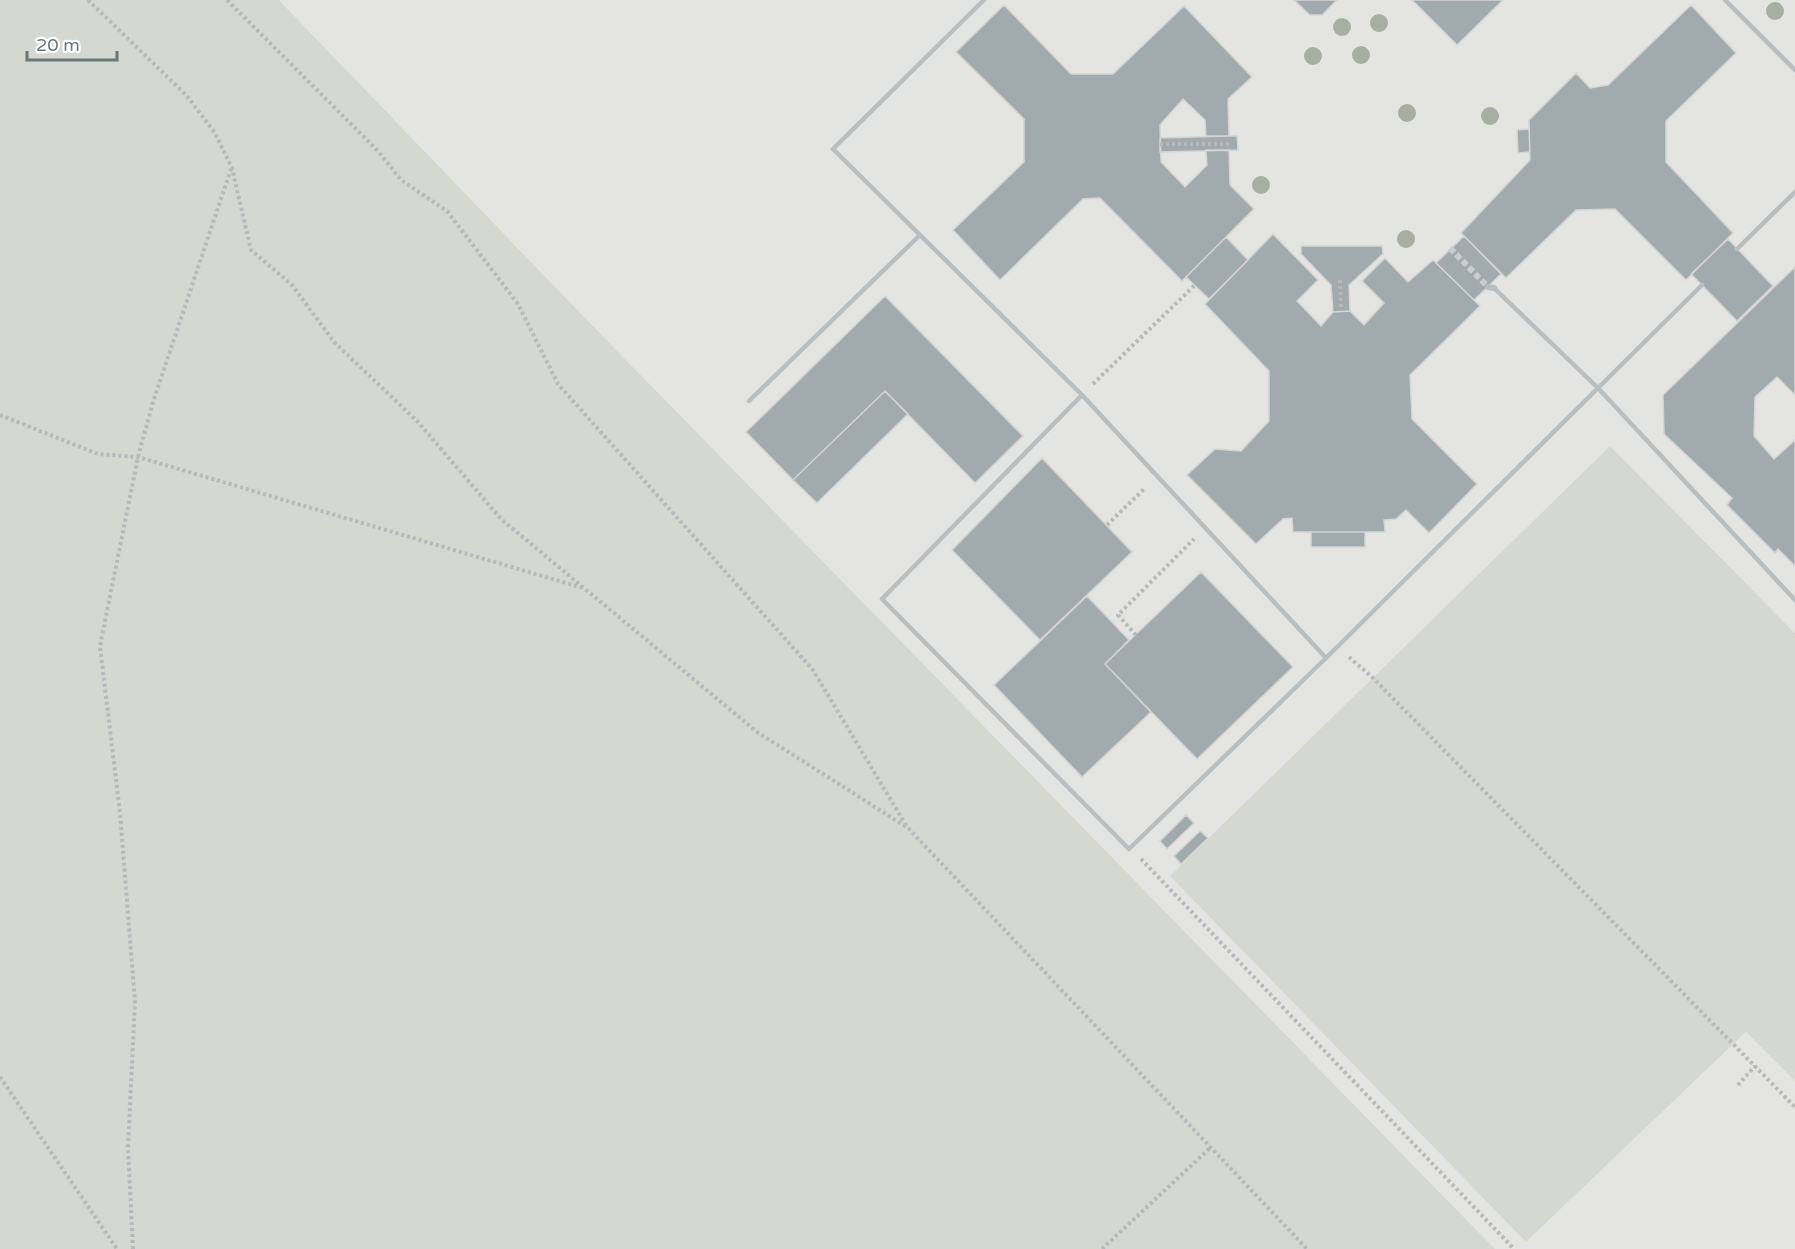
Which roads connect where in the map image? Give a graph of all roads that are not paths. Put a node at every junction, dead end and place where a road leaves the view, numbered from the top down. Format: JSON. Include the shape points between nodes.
{"nodes":[{"id":1,"x":984,"y":0,"type":"edge"},
{"id":2,"x":1725,"y":0,"type":"edge"},
{"id":3,"x":1795,"y":70,"type":"edge"},
{"id":4,"x":1795,"y":192,"type":"edge"},
{"id":5,"x":920,"y":236,"type":"junction"},
{"id":6,"x":1737,"y":249,"type":"dead end"},
{"id":7,"x":1702,"y":285,"type":"dead end"},
{"id":8,"x":1491,"y":287,"type":"tunnel mouth"},
{"id":9,"x":1598,"y":388,"type":"junction"},
{"id":10,"x":1082,"y":395,"type":"junction"},
{"id":11,"x":749,"y":400,"type":"dead end"},
{"id":12,"x":1795,"y":600,"type":"edge"},
{"id":13,"x":1326,"y":658,"type":"junction"}],
"edges":[{"from":1,"to":5,"type":"lane","via":[[833,149]]},
{"from":2,"to":3,"type":"lane"},
{"from":4,"to":6,"type":"lane"},
{"from":5,"to":10,"type":"lane"},
{"from":5,"to":11,"type":"lane"},
{"from":7,"to":9,"type":"lane"},
{"from":8,"to":9,"type":"lane"},
{"from":9,"to":12,"type":"lane"},
{"from":9,"to":13,"type":"lane"},
{"from":10,"to":13,"type":"lane"},
{"from":10,"to":13,"type":"lane","via":[[882,599],[1129,849]]}]}
